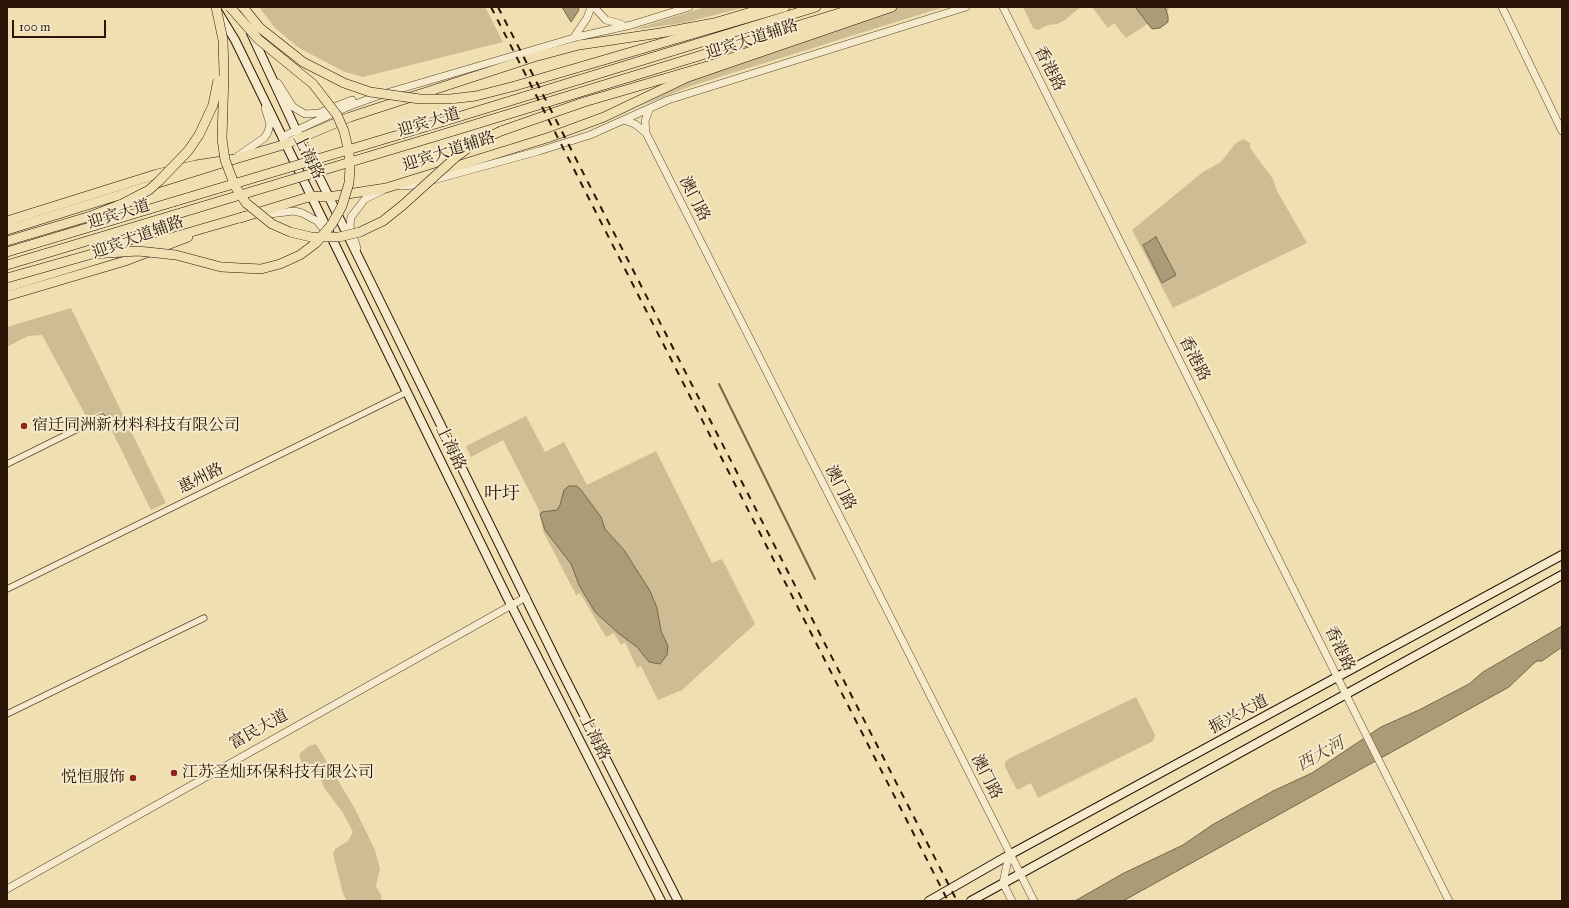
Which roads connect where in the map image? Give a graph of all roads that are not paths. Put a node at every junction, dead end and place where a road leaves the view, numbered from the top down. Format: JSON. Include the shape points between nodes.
{"nodes":[{"id":1,"x":214,"y":7,"type":"edge"},
{"id":2,"x":230,"y":7,"type":"edge"},
{"id":3,"x":239,"y":7,"type":"edge"},
{"id":4,"x":243,"y":7,"type":"edge"},
{"id":5,"x":593,"y":7,"type":"edge"},
{"id":6,"x":689,"y":7,"type":"edge"},
{"id":7,"x":768,"y":7,"type":"edge"},
{"id":8,"x":785,"y":7,"type":"edge"},
{"id":9,"x":816,"y":7,"type":"edge"},
{"id":10,"x":859,"y":7,"type":"edge"},
{"id":11,"x":878,"y":7,"type":"edge"},
{"id":12,"x":892,"y":7,"type":"edge"},
{"id":13,"x":966,"y":7,"type":"edge"},
{"id":14,"x":1002,"y":7,"type":"edge"},
{"id":15,"x":1502,"y":7,"type":"edge"},
{"id":16,"x":245,"y":22,"type":"junction"},
{"id":17,"x":631,"y":25,"type":"junction"},
{"id":18,"x":574,"y":37,"type":"junction"},
{"id":19,"x":235,"y":40,"type":"junction"},
{"id":20,"x":431,"y":79,"type":"junction"},
{"id":21,"x":649,"y":110,"type":"junction"},
{"id":22,"x":624,"y":120,"type":"junction"},
{"id":23,"x":1562,"y":131,"type":"edge"},
{"id":24,"x":298,"y":134,"type":"junction"},
{"id":25,"x":646,"y":134,"type":"junction"},
{"id":26,"x":284,"y":140,"type":"junction"},
{"id":27,"x":235,"y":159,"type":"junction"},
{"id":28,"x":386,"y":188,"type":"junction"},
{"id":29,"x":312,"y":196,"type":"junction"},
{"id":30,"x":328,"y":197,"type":"junction"},
{"id":31,"x":246,"y":216,"type":"junction"},
{"id":32,"x":7,"y":221,"type":"edge"},
{"id":33,"x":7,"y":230,"type":"edge"},
{"id":34,"x":7,"y":241,"type":"edge"},
{"id":35,"x":7,"y":252,"type":"edge"},
{"id":36,"x":7,"y":265,"type":"edge"},
{"id":37,"x":7,"y":278,"type":"edge"},
{"id":38,"x":7,"y":287,"type":"edge"},
{"id":39,"x":7,"y":296,"type":"edge"},
{"id":40,"x":379,"y":299,"type":"junction"},
{"id":41,"x":366,"y":306,"type":"junction"},
{"id":42,"x":407,"y":392,"type":"junction"},
{"id":43,"x":102,"y":417,"type":"dead end"},
{"id":44,"x":7,"y":464,"type":"edge"},
{"id":45,"x":494,"y":532,"type":"junction"},
{"id":46,"x":480,"y":542,"type":"junction"},
{"id":47,"x":1562,"y":555,"type":"edge"},
{"id":48,"x":1562,"y":575,"type":"edge"},
{"id":49,"x":7,"y":589,"type":"edge"},
{"id":50,"x":526,"y":598,"type":"junction"},
{"id":51,"x":511,"y":605,"type":"junction"},
{"id":52,"x":204,"y":618,"type":"dead end"},
{"id":53,"x":560,"y":668,"type":"junction"},
{"id":54,"x":548,"y":677,"type":"junction"},
{"id":55,"x":1338,"y":678,"type":"junction"},
{"id":56,"x":1345,"y":694,"type":"junction"},
{"id":57,"x":7,"y":714,"type":"edge"},
{"id":58,"x":1010,"y":855,"type":"junction"},
{"id":59,"x":1020,"y":874,"type":"junction"},
{"id":60,"x":1003,"y":883,"type":"junction"},
{"id":61,"x":7,"y":889,"type":"edge"},
{"id":62,"x":661,"y":901,"type":"edge"},
{"id":63,"x":678,"y":901,"type":"edge"},
{"id":64,"x":929,"y":901,"type":"edge"},
{"id":65,"x":971,"y":901,"type":"edge"},
{"id":66,"x":1012,"y":901,"type":"edge"},
{"id":67,"x":1034,"y":901,"type":"edge"},
{"id":68,"x":1448,"y":901,"type":"edge"}],
"edges":[{"from":1,"to":11,"type":"main road","bridge":true,"via":[[223,40],[222,139],[225,160],[234,186],[246,203],[272,224],[311,237],[338,237],[360,232],[383,221],[462,153],[501,131],[584,102],[710,65]]},
{"from":1,"to":19,"type":"main road","name":"上海路"},
{"from":1,"to":34,"type":"main road","bridge":true,"via":[[220,56],[217,89],[213,105],[199,135],[177,165],[149,190],[122,204]]},
{"from":2,"to":37,"type":"main road","bridge":true,"via":[[258,39],[313,84],[337,115],[344,131],[350,167],[349,183],[342,206],[332,224],[316,243],[300,255],[261,269],[221,267],[176,255],[138,251],[92,254]]},
{"from":3,"to":16,"type":"main road","name":"上海路"},
{"from":4,"to":8,"type":"main road","bridge":true,"via":[[266,33],[304,62],[344,83],[370,92],[420,99],[476,96]]},
{"from":5,"to":17,"type":"street","via":[[606,20]]},
{"from":5,"to":18,"type":"street"},
{"from":6,"to":17,"type":"street"},
{"from":7,"to":24,"type":"main road","name":"迎宾大道辅路","via":[[714,23],[579,45],[534,56]]},
{"from":9,"to":35,"type":"main road","name":"迎宾大道","bridge":true},
{"from":10,"to":36,"type":"main road","name":"迎宾大道","bridge":true},
{"from":12,"to":28,"type":"main road","name":"迎宾大道辅路","via":[[688,77],[640,101],[575,128]]},
{"from":13,"to":21,"type":"street","via":[[668,100]]},
{"from":14,"to":55,"type":"street","name":"香港路"},
{"from":15,"to":23,"type":"street"},
{"from":16,"to":20,"type":"street","via":[[285,96],[293,108],[305,114],[319,113],[387,88]]},
{"from":16,"to":24,"type":"main road","name":"上海路"},
{"from":17,"to":18,"type":"street"},
{"from":18,"to":20,"type":"street"},
{"from":19,"to":26,"type":"main road","name":"上海路"},
{"from":19,"to":27,"type":"street","via":[[270,124],[264,138]]},
{"from":20,"to":24,"type":"street","via":[[347,107]]},
{"from":21,"to":22,"type":"street"},
{"from":21,"to":25,"type":"street","via":[[645,121]]},
{"from":22,"to":25,"type":"street","via":[[636,124]]},
{"from":22,"to":28,"type":"street","via":[[590,135],[539,151],[415,185]]},
{"from":24,"to":26,"type":"main road","name":"迎宾大道辅路"},
{"from":24,"to":30,"type":"main road","name":"上海路"},
{"from":25,"to":58,"type":"street","name":"澳门路"},
{"from":26,"to":27,"type":"main road","name":"迎宾大道辅路"},
{"from":26,"to":29,"type":"main road","name":"上海路"},
{"from":27,"to":32,"type":"main road","name":"迎宾大道辅路","via":[[157,174]]},
{"from":27,"to":33,"type":"main road"},
{"from":28,"to":30,"type":"main road","name":"迎宾大道辅路"},
{"from":28,"to":40,"type":"street","via":[[365,199],[356,208],[350,226]]},
{"from":29,"to":30,"type":"main road","name":"迎宾大道辅路"},
{"from":29,"to":31,"type":"main road","name":"迎宾大道辅路"},
{"from":29,"to":41,"type":"main road","name":"上海路"},
{"from":30,"to":40,"type":"main road","name":"上海路"},
{"from":31,"to":38,"type":"main road"},
{"from":31,"to":39,"type":"main road","name":"迎宾大道辅路","via":[[125,261]]},
{"from":31,"to":41,"type":"street","via":[[294,211],[317,221],[324,228],[353,287]]},
{"from":40,"to":45,"type":"main road","name":"上海路"},
{"from":41,"to":42,"type":"main road","name":"上海路"},
{"from":42,"to":46,"type":"main road","name":"上海路"},
{"from":42,"to":49,"type":"street","name":"惠州路"},
{"from":43,"to":44,"type":"street"},
{"from":45,"to":46,"type":"main road","via":[[488,540]]},
{"from":45,"to":50,"type":"main road","name":"上海路"},
{"from":46,"to":51,"type":"main road","name":"上海路"},
{"from":47,"to":55,"type":"main road","name":"振兴大道"},
{"from":48,"to":56,"type":"main road","name":"振兴大道"},
{"from":50,"to":51,"type":"street","name":"富民大道"},
{"from":50,"to":53,"type":"main road","name":"上海路"},
{"from":51,"to":54,"type":"main road","name":"上海路"},
{"from":51,"to":61,"type":"street","name":"富民大道"},
{"from":52,"to":57,"type":"street"},
{"from":53,"to":54,"type":"main road","via":[[556,665],[550,668]]},
{"from":53,"to":63,"type":"main road","name":"上海路"},
{"from":54,"to":62,"type":"main road","name":"上海路"},
{"from":55,"to":56,"type":"street","name":"香港路"},
{"from":55,"to":58,"type":"main road","name":"振兴大道"},
{"from":56,"to":59,"type":"main road","name":"振兴大道"},
{"from":56,"to":68,"type":"street","name":"香港路"},
{"from":58,"to":59,"type":"street","name":"澳门路"},
{"from":58,"to":60,"type":"street"},
{"from":58,"to":64,"type":"main road","name":"振兴大道"},
{"from":59,"to":60,"type":"main road","name":"振兴大道"},
{"from":59,"to":67,"type":"street","name":"澳门路"},
{"from":60,"to":65,"type":"main road","name":"振兴大道"},
{"from":60,"to":66,"type":"street"}]}
